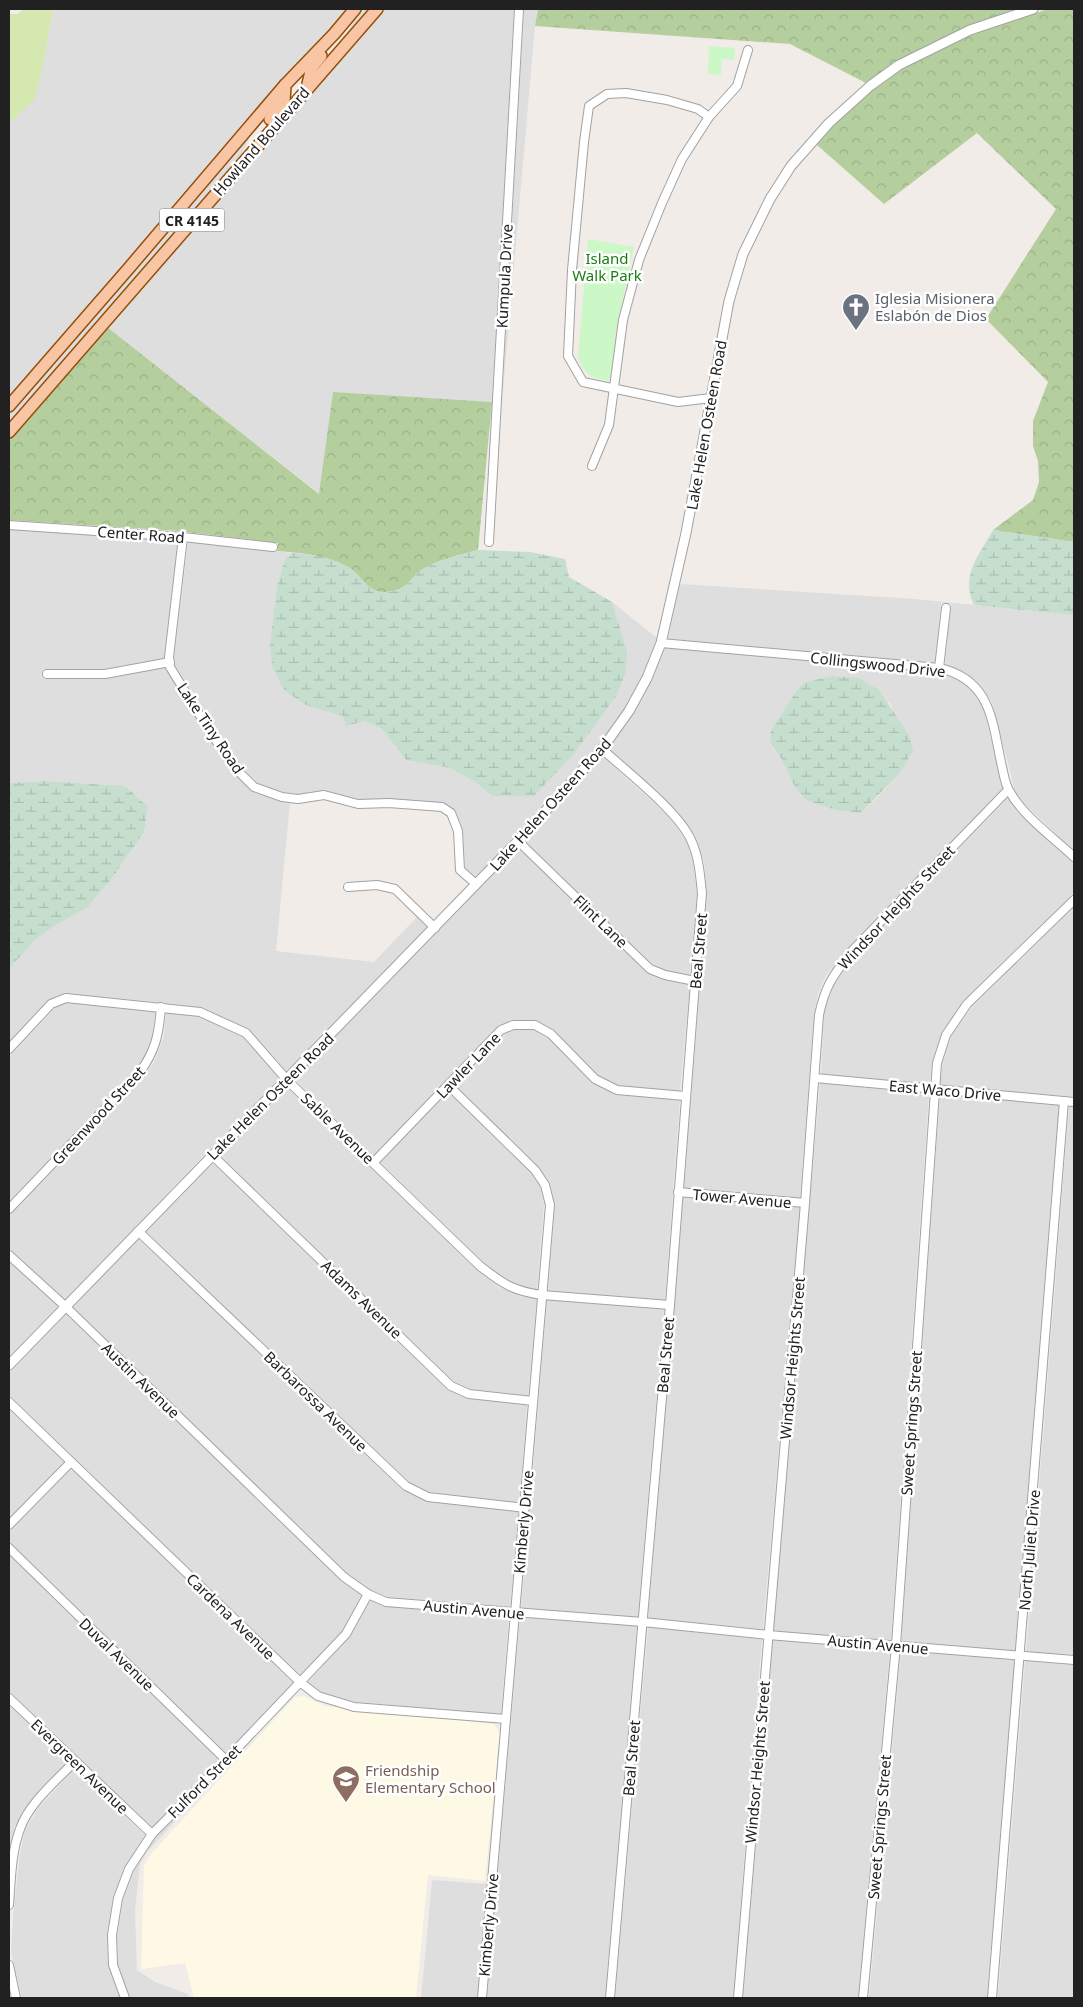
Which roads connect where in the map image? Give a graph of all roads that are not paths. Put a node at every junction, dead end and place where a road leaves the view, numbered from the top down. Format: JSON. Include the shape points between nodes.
{"nodes":[{"id":1,"x":377,"y":9,"type":"edge"},
{"id":2,"x":519,"y":9,"type":"edge"},
{"id":3,"x":1033,"y":9,"type":"edge"},
{"id":4,"x":352,"y":12,"type":"edge"},
{"id":5,"x":748,"y":50,"type":"dead end"},
{"id":6,"x":285,"y":85,"type":"junction"},
{"id":7,"x":307,"y":88,"type":"junction"},
{"id":8,"x":709,"y":117,"type":"junction"},
{"id":9,"x":246,"y":158,"type":"junction"},
{"id":10,"x":615,"y":390,"type":"junction"},
{"id":11,"x":711,"y":398,"type":"junction"},
{"id":12,"x":9,"y":406,"type":"edge"},
{"id":13,"x":9,"y":432,"type":"edge"},
{"id":14,"x":592,"y":466,"type":"dead end"},
{"id":15,"x":9,"y":524,"type":"edge"},
{"id":16,"x":183,"y":536,"type":"junction"},
{"id":17,"x":489,"y":542,"type":"dead end"},
{"id":18,"x":273,"y":547,"type":"dead end"},
{"id":19,"x":946,"y":608,"type":"dead end"},
{"id":20,"x":662,"y":643,"type":"junction"},
{"id":21,"x":170,"y":662,"type":"junction"},
{"id":22,"x":939,"y":668,"type":"junction"},
{"id":23,"x":48,"y":674,"type":"dead end"},
{"id":24,"x":602,"y":749,"type":"junction"},
{"id":25,"x":1008,"y":790,"type":"junction"},
{"id":26,"x":518,"y":841,"type":"junction"},
{"id":27,"x":1074,"y":857,"type":"edge"},
{"id":28,"x":476,"y":884,"type":"junction"},
{"id":29,"x":348,"y":887,"type":"dead end"},
{"id":30,"x":1074,"y":900,"type":"edge"},
{"id":31,"x":434,"y":928,"type":"junction"},
{"id":32,"x":695,"y":981,"type":"junction"},
{"id":33,"x":161,"y":1007,"type":"junction"},
{"id":34,"x":9,"y":1049,"type":"edge"},
{"id":35,"x":815,"y":1078,"type":"junction"},
{"id":36,"x":287,"y":1080,"type":"junction"},
{"id":37,"x":448,"y":1086,"type":"junction"},
{"id":38,"x":935,"y":1090,"type":"junction"},
{"id":39,"x":685,"y":1096,"type":"junction"},
{"id":40,"x":1064,"y":1101,"type":"junction"},
{"id":41,"x":1074,"y":1102,"type":"edge"},
{"id":42,"x":212,"y":1155,"type":"junction"},
{"id":43,"x":373,"y":1162,"type":"junction"},
{"id":44,"x":678,"y":1192,"type":"junction"},
{"id":45,"x":805,"y":1203,"type":"junction"},
{"id":46,"x":9,"y":1208,"type":"edge"},
{"id":47,"x":138,"y":1231,"type":"junction"},
{"id":48,"x":9,"y":1255,"type":"edge"},
{"id":49,"x":542,"y":1295,"type":"junction"},
{"id":50,"x":670,"y":1305,"type":"junction"},
{"id":51,"x":66,"y":1307,"type":"junction"},
{"id":52,"x":9,"y":1365,"type":"edge"},
{"id":53,"x":533,"y":1401,"type":"junction"},
{"id":54,"x":9,"y":1402,"type":"edge"},
{"id":55,"x":72,"y":1462,"type":"junction"},
{"id":56,"x":525,"y":1508,"type":"junction"},
{"id":57,"x":9,"y":1525,"type":"edge"},
{"id":58,"x":9,"y":1548,"type":"edge"},
{"id":59,"x":368,"y":1594,"type":"junction"},
{"id":60,"x":515,"y":1612,"type":"junction"},
{"id":61,"x":643,"y":1622,"type":"junction"},
{"id":62,"x":768,"y":1635,"type":"junction"},
{"id":63,"x":896,"y":1645,"type":"junction"},
{"id":64,"x":1020,"y":1656,"type":"junction"},
{"id":65,"x":1074,"y":1660,"type":"edge"},
{"id":66,"x":300,"y":1682,"type":"junction"},
{"id":67,"x":9,"y":1698,"type":"edge"},
{"id":68,"x":506,"y":1719,"type":"junction"},
{"id":69,"x":226,"y":1760,"type":"junction"},
{"id":70,"x":75,"y":1761,"type":"junction"},
{"id":71,"x":152,"y":1834,"type":"junction"},
{"id":72,"x":9,"y":1905,"type":"edge"},
{"id":73,"x":9,"y":1965,"type":"edge"},
{"id":74,"x":16,"y":1998,"type":"edge"},
{"id":75,"x":125,"y":1998,"type":"edge"},
{"id":76,"x":482,"y":1998,"type":"edge"},
{"id":77,"x":610,"y":1998,"type":"edge"},
{"id":78,"x":738,"y":1998,"type":"edge"},
{"id":79,"x":863,"y":1998,"type":"edge"},
{"id":80,"x":992,"y":1998,"type":"edge"}],
"edges":[{"from":1,"to":7,"type":"main road","name":"Howland Boulevard","number":"CR 4145"},
{"from":2,"to":17,"type":"street","name":"Kumpula Drive"},
{"from":3,"to":11,"type":"street","name":"Lake Helen Osteen Road","via":[[970,30],[899,65],[829,122],[792,166],[770,199],[743,254],[729,301]]},
{"from":4,"to":6,"type":"main road","name":"Howland Boulevard","number":"CR 4145"},
{"from":4,"to":7,"type":"main road","via":[[344,28],[312,67]]},
{"from":5,"to":8,"type":"street","via":[[737,86]]},
{"from":6,"to":9,"type":"main road","via":[[284,102],[255,137]]},
{"from":6,"to":12,"type":"main road","name":"Howland Boulevard","number":"CR 4145"},
{"from":7,"to":9,"type":"main road","name":"Howland Boulevard","number":"CR 4145"},
{"from":8,"to":10,"type":"street","via":[[682,158],[639,260],[623,320]]},
{"from":8,"to":10,"type":"street","via":[[698,108],[626,93],[607,94],[589,106],[572,270],[568,356],[583,382]]},
{"from":9,"to":13,"type":"main road","name":"Howland Boulevard","number":"CR 4145"},
{"from":10,"to":11,"type":"street","via":[[678,402]]},
{"from":10,"to":14,"type":"street","via":[[609,425]]},
{"from":11,"to":20,"type":"street","name":"Lake Helen Osteen Road"},
{"from":15,"to":16,"type":"street","name":"Center Road"},
{"from":16,"to":18,"type":"street","name":"Center Road"},
{"from":16,"to":21,"type":"street","name":"Lake Tiny Road"},
{"from":19,"to":22,"type":"street"},
{"from":20,"to":22,"type":"street","name":"Collingswood Drive"},
{"from":20,"to":24,"type":"street","name":"Lake Helen Osteen Road","via":[[629,711]]},
{"from":21,"to":23,"type":"street","via":[[105,674]]},
{"from":21,"to":28,"type":"street","name":"Lake Tiny Road","via":[[212,735],[237,770],[254,787],[290,798],[324,795],[358,804],[442,807],[450,813],[458,831],[460,870]]},
{"from":22,"to":25,"type":"street","name":"Collingswood Drive","via":[[964,677],[988,704]]},
{"from":24,"to":26,"type":"street","name":"Lake Helen Osteen Road"},
{"from":24,"to":32,"type":"street","name":"Beal Street","via":[[676,817],[691,838],[702,893]]},
{"from":25,"to":27,"type":"street","name":"Collingswood Drive","via":[[1017,804]]},
{"from":25,"to":35,"type":"street","name":"Windsor Heights Street","via":[[850,953],[830,979],[819,1015]]},
{"from":26,"to":28,"type":"street","name":"Lake Helen Osteen Road"},
{"from":26,"to":32,"type":"street","name":"Flint Lane","via":[[650,969]]},
{"from":28,"to":31,"type":"street","name":"Lake Helen Osteen Road"},
{"from":29,"to":31,"type":"street","via":[[377,885],[395,889]]},
{"from":30,"to":38,"type":"street","name":"Sweet Springs Street","via":[[967,1004],[946,1035],[937,1063]]},
{"from":31,"to":36,"type":"street","name":"Lake Helen Osteen Road"},
{"from":32,"to":39,"type":"street","name":"Beal Street"},
{"from":33,"to":34,"type":"street","name":"Sable Avenue","via":[[66,998],[51,1004]]},
{"from":33,"to":36,"type":"street","name":"Sable Avenue","via":[[200,1012],[246,1033]]},
{"from":33,"to":46,"type":"street","name":"Greenwood Street","via":[[159,1035],[149,1060],[140,1072]]},
{"from":35,"to":38,"type":"street","name":"East Waco Drive"},
{"from":35,"to":45,"type":"street","name":"Windsor Heights Street"},
{"from":36,"to":42,"type":"street","name":"Lake Helen Osteen Road"},
{"from":36,"to":43,"type":"street","name":"Sable Avenue"},
{"from":37,"to":39,"type":"street","name":"Lawler Lane","via":[[502,1030],[512,1025],[535,1025],[551,1034],[596,1079],[617,1090]]},
{"from":37,"to":43,"type":"street","name":"Lawler Lane"},
{"from":37,"to":49,"type":"street","name":"Kimberly Drive","via":[[535,1170],[545,1184],[550,1205]]},
{"from":38,"to":40,"type":"street","name":"East Waco Drive"},
{"from":38,"to":63,"type":"street","name":"Sweet Springs Street"},
{"from":39,"to":44,"type":"street","name":"Beal Street"},
{"from":40,"to":41,"type":"street","name":"East Waco Drive"},
{"from":40,"to":64,"type":"street","name":"North Juliet Drive"},
{"from":42,"to":47,"type":"street","name":"Lake Helen Osteen Road"},
{"from":42,"to":53,"type":"street","name":"Adams Avenue","via":[[451,1386],[469,1394]]},
{"from":43,"to":49,"type":"street","name":"Sable Avenue","via":[[480,1266],[521,1292]]},
{"from":44,"to":45,"type":"street","name":"Tower Avenue"},
{"from":44,"to":50,"type":"street","name":"Beal Street"},
{"from":45,"to":62,"type":"street","name":"Windsor Heights Street"},
{"from":47,"to":51,"type":"street","name":"Lake Helen Osteen Road"},
{"from":47,"to":56,"type":"street","name":"Barbarossa Avenue","via":[[406,1486],[428,1497]]},
{"from":48,"to":51,"type":"street","name":"Austin Avenue"},
{"from":49,"to":50,"type":"street","name":"Sable Avenue"},
{"from":49,"to":53,"type":"street","name":"Kimberly Drive"},
{"from":50,"to":61,"type":"street","name":"Beal Street"},
{"from":51,"to":52,"type":"street","name":"Lake Helen Osteen Road"},
{"from":51,"to":59,"type":"street","name":"Austin Avenue","via":[[344,1577]]},
{"from":53,"to":56,"type":"street","name":"Kimberly Drive"},
{"from":54,"to":55,"type":"street","name":"Cardena Avenue"},
{"from":55,"to":57,"type":"street"},
{"from":55,"to":66,"type":"street","name":"Cardena Avenue"},
{"from":56,"to":60,"type":"street","name":"Kimberly Drive"},
{"from":58,"to":69,"type":"street","name":"Duval Avenue"},
{"from":59,"to":60,"type":"street","name":"Austin Avenue","via":[[386,1602]]},
{"from":59,"to":66,"type":"street","name":"Fulford Street","via":[[346,1634]]},
{"from":60,"to":61,"type":"street","name":"Austin Avenue"},
{"from":60,"to":68,"type":"street","name":"Kimberly Drive"},
{"from":61,"to":62,"type":"street","name":"Austin Avenue"},
{"from":61,"to":77,"type":"street","name":"Beal Street"},
{"from":62,"to":63,"type":"street","name":"Austin Avenue"},
{"from":62,"to":78,"type":"street","name":"Windsor Heights Street"},
{"from":63,"to":64,"type":"street","name":"Austin Avenue"},
{"from":63,"to":79,"type":"street","name":"Sweet Springs Street"},
{"from":64,"to":65,"type":"street","name":"Austin Avenue"},
{"from":64,"to":80,"type":"street","name":"North Juliet Drive"},
{"from":66,"to":68,"type":"street","name":"Cardena Avenue","via":[[318,1696],[354,1707]]},
{"from":66,"to":69,"type":"street","name":"Fulford Street"},
{"from":67,"to":70,"type":"street","name":"Evergreen Avenue"},
{"from":68,"to":76,"type":"street","name":"Kimberly Drive"},
{"from":69,"to":71,"type":"street","name":"Fulford Street"},
{"from":70,"to":71,"type":"street","name":"Evergreen Avenue"},
{"from":70,"to":72,"type":"street","via":[[34,1804],[20,1828]]},
{"from":71,"to":75,"type":"street","name":"Fulford Street","via":[[129,1869],[118,1898],[112,1935],[113,1965]]},
{"from":73,"to":74,"type":"street"}]}
